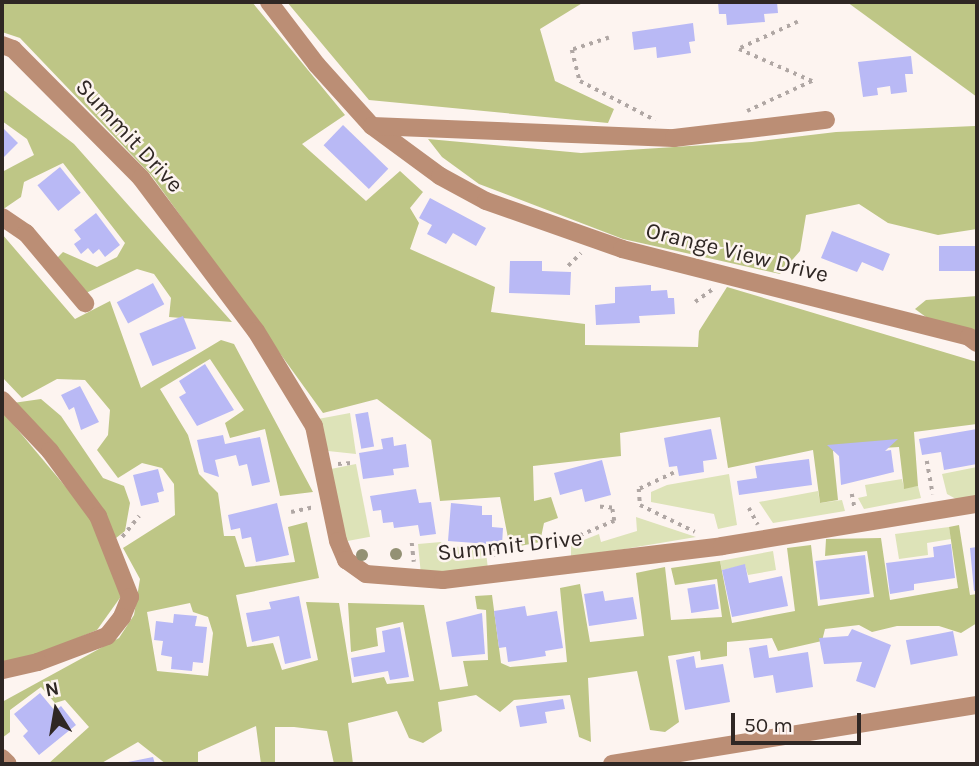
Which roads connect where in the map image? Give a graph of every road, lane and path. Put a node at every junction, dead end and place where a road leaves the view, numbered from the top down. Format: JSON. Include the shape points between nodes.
{"nodes":[{"id":1,"x":269,"y":2,"type":"edge"},
{"id":2,"x":798,"y":22,"type":"dead end"},
{"id":3,"x":609,"y":38,"type":"dead end"},
{"id":4,"x":2,"y":45,"type":"edge"},
{"id":5,"x":742,"y":113,"type":"dead end"},
{"id":6,"x":826,"y":120,"type":"dead end"},
{"id":7,"x":372,"y":126,"type":"junction"},
{"id":8,"x":684,"y":136,"type":"junction"},
{"id":9,"x":2,"y":217,"type":"edge"},
{"id":10,"x":85,"y":303,"type":"dead end"},
{"id":11,"x":977,"y":344,"type":"edge"},
{"id":12,"x":2,"y":400,"type":"edge"},
{"id":13,"x":928,"y":461,"type":"dead end"},
{"id":14,"x":674,"y":473,"type":"dead end"},
{"id":15,"x":330,"y":504,"type":"junction"},
{"id":16,"x":977,"y":504,"type":"edge"},
{"id":17,"x":597,"y":507,"type":"dead end"},
{"id":18,"x":935,"y":509,"type":"junction"},
{"id":19,"x":291,"y":512,"type":"dead end"},
{"id":20,"x":139,"y":516,"type":"dead end"},
{"id":21,"x":722,"y":546,"type":"junction"},
{"id":22,"x":113,"y":549,"type":"junction"},
{"id":23,"x":555,"y":566,"type":"junction"},
{"id":24,"x":2,"y":670,"type":"edge"},
{"id":25,"x":977,"y":705,"type":"edge"},
{"id":26,"x":2,"y":758,"type":"edge"},
{"id":27,"x":8,"y":764,"type":"edge"},
{"id":28,"x":612,"y":764,"type":"edge"}],
"edges":[{"from":1,"to":7,"type":"street","name":"Orange View Drive"},
{"from":2,"to":5,"type":"path","via":[[739,49],[812,81]]},
{"from":3,"to":8,"type":"path","via":[[572,50],[580,81]]},
{"from":4,"to":15,"type":"street","name":"Summit Drive","via":[[13,49],[141,178],[256,331],[314,426]]},
{"from":6,"to":8,"type":"street"},
{"from":7,"to":8,"type":"street"},
{"from":7,"to":11,"type":"street","name":"Orange View Drive","via":[[440,176],[486,201],[622,249],[969,337]]},
{"from":9,"to":10,"type":"street","via":[[26,233]]},
{"from":12,"to":22,"type":"street","via":[[58,462],[98,516]]},
{"from":13,"to":18,"type":"path"},
{"from":14,"to":21,"type":"path","via":[[639,489],[640,505]]},
{"from":15,"to":19,"type":"path"},
{"from":15,"to":23,"type":"street","name":"Summit Drive","via":[[346,560],[366,574],[443,580]]},
{"from":16,"to":18,"type":"street","name":"Summit Drive"},
{"from":17,"to":23,"type":"path","via":[[612,508],[614,521],[556,545]]},
{"from":18,"to":21,"type":"street","name":"Summit Drive"},
{"from":20,"to":22,"type":"path"},
{"from":21,"to":23,"type":"street","name":"Summit Drive"},
{"from":22,"to":24,"type":"street","via":[[130,597],[107,636]]},
{"from":25,"to":28,"type":"street"},
{"from":26,"to":27,"type":"street"}]}
